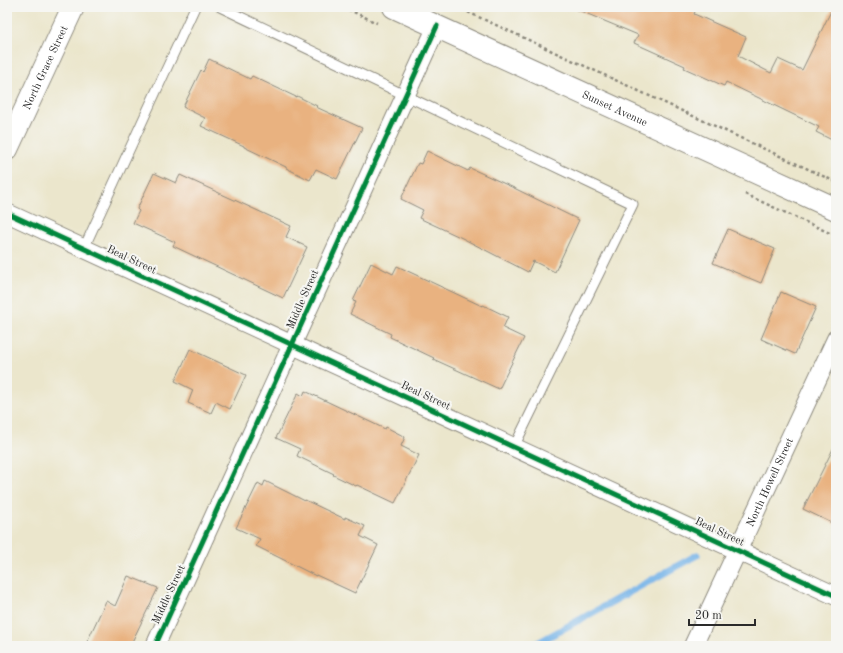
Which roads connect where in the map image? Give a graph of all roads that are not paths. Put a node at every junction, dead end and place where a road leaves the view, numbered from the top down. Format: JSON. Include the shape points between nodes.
{"nodes":[{"id":1,"x":73,"y":7,"type":"edge"},
{"id":2,"x":195,"y":7,"type":"edge"},
{"id":3,"x":220,"y":7,"type":"edge"},
{"id":4,"x":394,"y":7,"type":"edge"},
{"id":5,"x":436,"y":26,"type":"junction"},
{"id":6,"x":405,"y":95,"type":"junction"},
{"id":7,"x":7,"y":149,"type":"edge"},
{"id":8,"x":836,"y":210,"type":"edge"},
{"id":9,"x":7,"y":212,"type":"edge"},
{"id":10,"x":84,"y":248,"type":"junction"},
{"id":11,"x":836,"y":339,"type":"edge"},
{"id":12,"x":292,"y":344,"type":"junction"},
{"id":13,"x":514,"y":447,"type":"junction"},
{"id":14,"x":738,"y":550,"type":"junction"},
{"id":15,"x":836,"y":596,"type":"edge"},
{"id":16,"x":155,"y":646,"type":"edge"},
{"id":17,"x":693,"y":646,"type":"edge"}],
"edges":[{"from":1,"to":7,"type":"main road","name":"North Grace Street"},
{"from":2,"to":10,"type":"lane"},
{"from":3,"to":6,"type":"lane"},
{"from":4,"to":5,"type":"main road","name":"Sunset Avenue"},
{"from":5,"to":6,"type":"street","name":"Middle Street"},
{"from":5,"to":8,"type":"main road","name":"Sunset Avenue"},
{"from":6,"to":12,"type":"street","name":"Middle Street"},
{"from":6,"to":13,"type":"lane","via":[[633,204]]},
{"from":9,"to":10,"type":"street","name":"Beal Street"},
{"from":10,"to":12,"type":"street","name":"Beal Street"},
{"from":11,"to":14,"type":"street","name":"North Howell Street"},
{"from":12,"to":13,"type":"street","name":"Beal Street"},
{"from":12,"to":16,"type":"street","name":"Middle Street"},
{"from":13,"to":14,"type":"street","name":"Beal Street"},
{"from":14,"to":15,"type":"street","name":"Beal Street"},
{"from":14,"to":17,"type":"street","name":"North Howell Street"}]}
